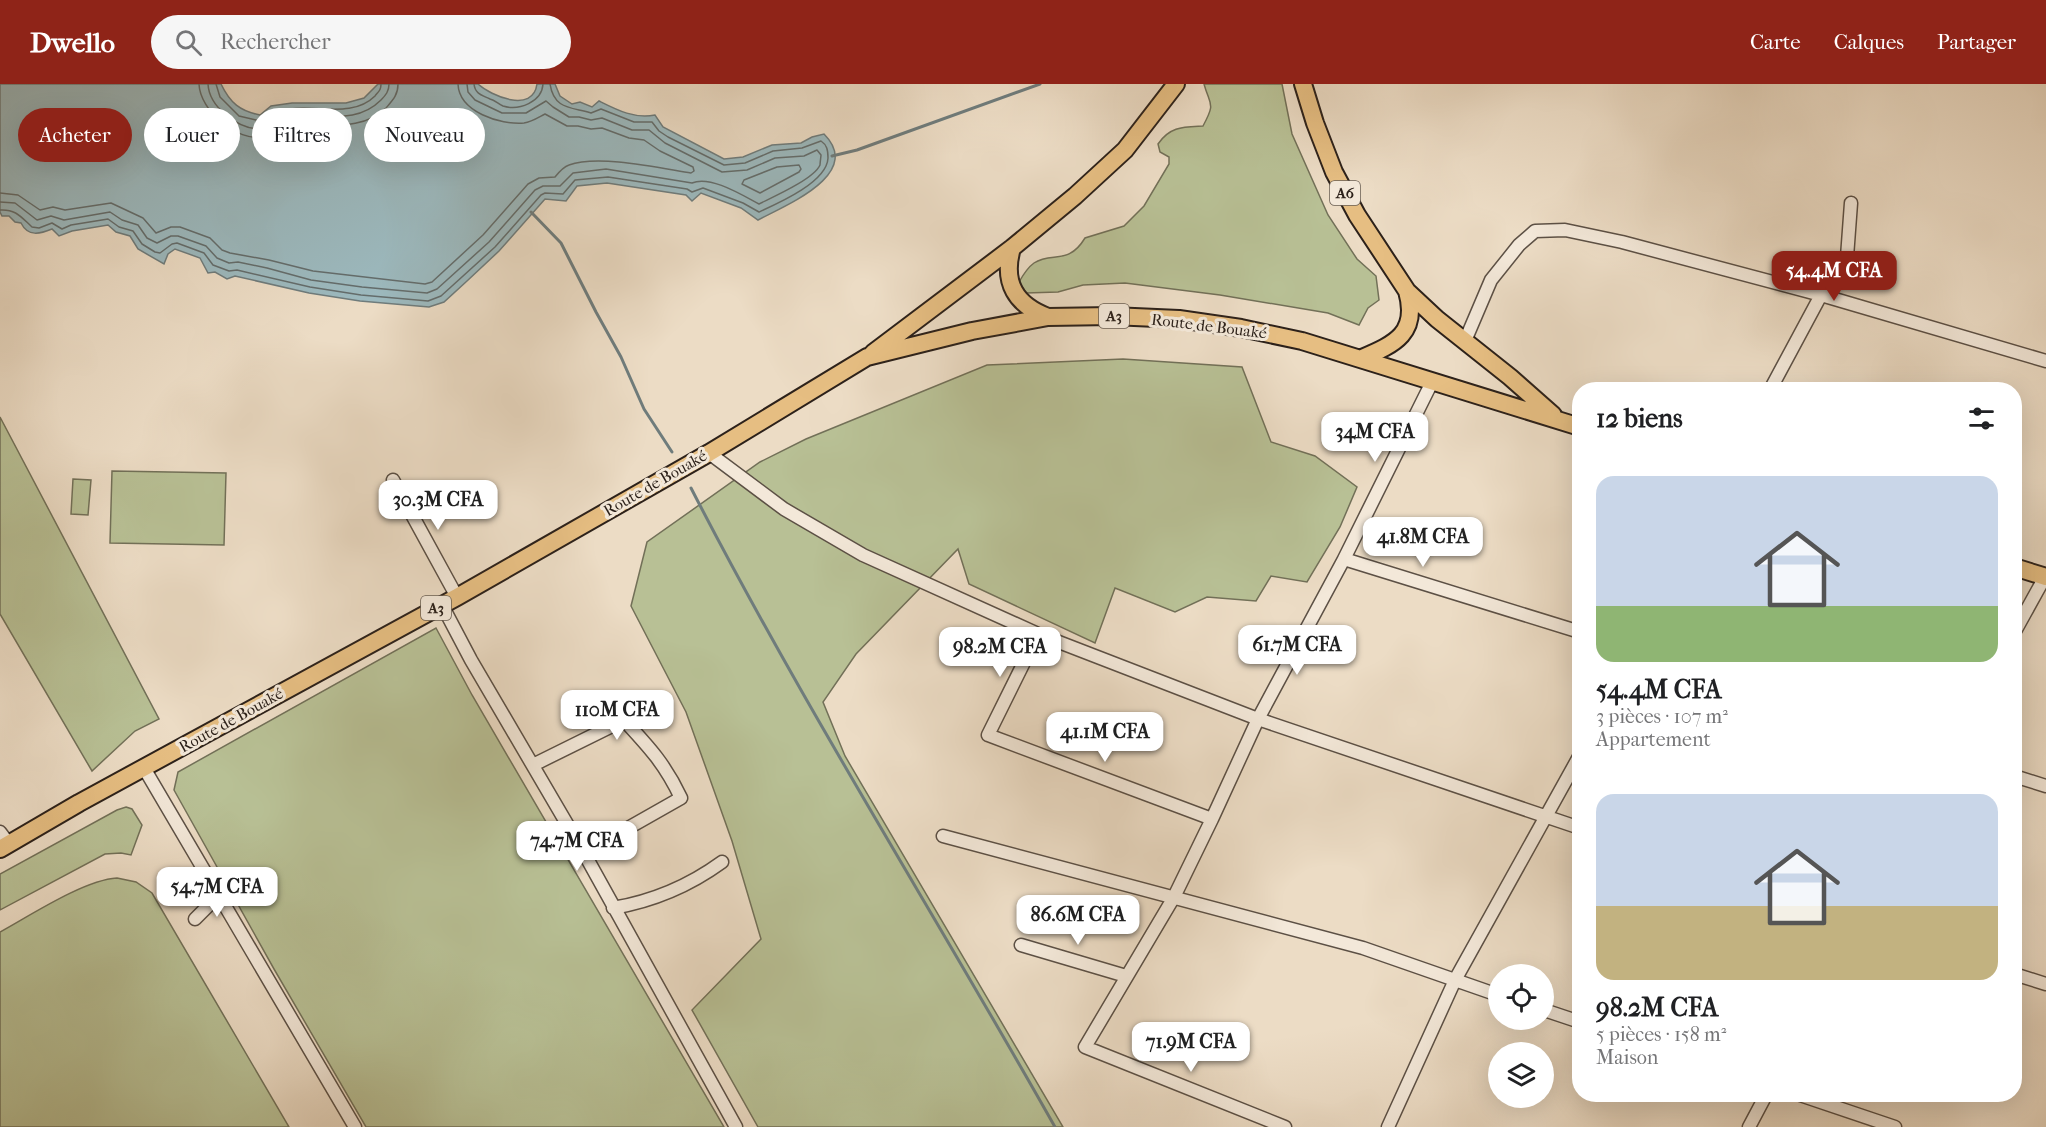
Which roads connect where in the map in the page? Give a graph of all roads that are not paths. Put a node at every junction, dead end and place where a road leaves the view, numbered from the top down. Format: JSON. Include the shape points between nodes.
{"nodes":[{"id":1,"x":1176,"y":84,"type":"edge"},
{"id":2,"x":1303,"y":84,"type":"edge"},
{"id":3,"x":1851,"y":202,"type":"dead end"},
{"id":4,"x":1012,"y":248,"type":"junction"},
{"id":5,"x":1407,"y":291,"type":"junction"},
{"id":6,"x":1821,"y":295,"type":"junction"},
{"id":7,"x":1048,"y":317,"type":"junction"},
{"id":8,"x":1465,"y":341,"type":"junction"},
{"id":9,"x":867,"y":357,"type":"junction"},
{"id":10,"x":1362,"y":358,"type":"junction"},
{"id":11,"x":2046,"y":361,"type":"edge"},
{"id":12,"x":1433,"y":380,"type":"junction"},
{"id":13,"x":1774,"y":382,"type":"edge"},
{"id":14,"x":1558,"y":420,"type":"junction"},
{"id":15,"x":1572,"y":424,"type":"edge"},
{"id":16,"x":709,"y":453,"type":"junction"},
{"id":17,"x":393,"y":480,"type":"dead end"},
{"id":18,"x":1344,"y":559,"type":"junction"},
{"id":19,"x":2022,"y":569,"type":"edge"},
{"id":20,"x":2046,"y":576,"type":"edge"},
{"id":21,"x":449,"y":601,"type":"junction"},
{"id":22,"x":2022,"y":619,"type":"edge"},
{"id":23,"x":1572,"y":630,"type":"edge"},
{"id":24,"x":1038,"y":634,"type":"junction"},
{"id":25,"x":1258,"y":719,"type":"junction"},
{"id":26,"x":533,"y":765,"type":"junction"},
{"id":27,"x":144,"y":768,"type":"junction"},
{"id":28,"x":1572,"y":769,"type":"edge"},
{"id":29,"x":2022,"y":778,"type":"edge"},
{"id":30,"x":2046,"y":786,"type":"edge"},
{"id":31,"x":1546,"y":816,"type":"junction"},
{"id":32,"x":1212,"y":819,"type":"junction"},
{"id":33,"x":1572,"y":825,"type":"edge"},
{"id":34,"x":943,"y":836,"type":"dead end"},
{"id":35,"x":3,"y":842,"type":"edge"},
{"id":36,"x":584,"y":853,"type":"junction"},
{"id":37,"x":722,"y":862,"type":"dead end"},
{"id":38,"x":218,"y":896,"type":"junction"},
{"id":39,"x":1174,"y":897,"type":"junction"},
{"id":40,"x":614,"y":908,"type":"junction"},
{"id":41,"x":195,"y":919,"type":"dead end"},
{"id":42,"x":1021,"y":945,"type":"dead end"},
{"id":43,"x":1126,"y":976,"type":"junction"},
{"id":44,"x":2022,"y":976,"type":"edge"},
{"id":45,"x":1455,"y":980,"type":"junction"},
{"id":46,"x":2046,"y":984,"type":"edge"},
{"id":47,"x":1488,"y":992,"type":"edge"},
{"id":48,"x":1554,"y":1013,"type":"edge"},
{"id":49,"x":1572,"y":1019,"type":"edge"},
{"id":50,"x":1762,"y":1102,"type":"edge"},
{"id":51,"x":1821,"y":1102,"type":"edge"},
{"id":52,"x":356,"y":1127,"type":"edge"},
{"id":53,"x":736,"y":1127,"type":"edge"},
{"id":54,"x":1285,"y":1127,"type":"edge"},
{"id":55,"x":1388,"y":1127,"type":"edge"},
{"id":56,"x":1749,"y":1127,"type":"edge"},
{"id":57,"x":1895,"y":1127,"type":"edge"}],
"edges":[{"from":1,"to":4,"type":"highway","via":[[1125,150]]},
{"from":2,"to":5,"type":"highway","number":"A6","via":[[1334,172]]},
{"from":3,"to":6,"type":"street","via":[[1847,257]]},
{"from":4,"to":7,"type":"highway","via":[[1008,274],[1017,296],[1033,311]]},
{"from":4,"to":9,"type":"highway"},
{"from":5,"to":8,"type":"highway","number":"A6"},
{"from":5,"to":10,"type":"highway","via":[[1411,312],[1403,333],[1390,346]]},
{"from":6,"to":8,"type":"street","via":[[1622,242],[1565,230],[1535,231],[1491,280]]},
{"from":6,"to":11,"type":"street"},
{"from":6,"to":13,"type":"street"},
{"from":7,"to":9,"type":"highway","name":"Route de Bouaké","number":"A3"},
{"from":7,"to":10,"type":"highway","name":"Route de Bouaké","number":"A3","via":[[1179,319],[1251,330]]},
{"from":8,"to":14,"type":"highway","number":"A6"},
{"from":9,"to":16,"type":"highway","name":"Route de Bouaké","number":"A3"},
{"from":10,"to":12,"type":"highway","number":"A3"},
{"from":12,"to":14,"type":"highway","number":"A3"},
{"from":12,"to":18,"type":"street"},
{"from":14,"to":15,"type":"highway","number":"A3"},
{"from":16,"to":21,"type":"highway","name":"Route de Bouaké","number":"A3"},
{"from":16,"to":24,"type":"street","via":[[784,509],[863,555]]},
{"from":17,"to":21,"type":"street"},
{"from":18,"to":23,"type":"street"},
{"from":18,"to":25,"type":"street"},
{"from":19,"to":20,"type":"highway"},
{"from":20,"to":22,"type":"street"},
{"from":21,"to":26,"type":"street","via":[[471,660]]},
{"from":21,"to":27,"type":"highway","name":"Route de Bouaké","number":"A3"},
{"from":24,"to":25,"type":"street"},
{"from":24,"to":32,"type":"street","via":[[988,735]]},
{"from":25,"to":31,"type":"street"},
{"from":25,"to":32,"type":"street"},
{"from":26,"to":36,"type":"street"},
{"from":26,"to":36,"type":"street","via":[[624,720],[670,774],[681,798]]},
{"from":27,"to":35,"type":"highway","name":"Route de Bouaké","number":"A3"},
{"from":27,"to":38,"type":"street"},
{"from":28,"to":31,"type":"street"},
{"from":29,"to":30,"type":"street"},
{"from":31,"to":33,"type":"street"},
{"from":31,"to":45,"type":"street"},
{"from":32,"to":39,"type":"street"},
{"from":34,"to":39,"type":"street"},
{"from":36,"to":40,"type":"street"},
{"from":37,"to":40,"type":"street","via":[[670,893]]},
{"from":38,"to":41,"type":"street"},
{"from":38,"to":52,"type":"street"},
{"from":39,"to":43,"type":"street"},
{"from":39,"to":45,"type":"street","via":[[1363,948]]},
{"from":40,"to":53,"type":"street"},
{"from":42,"to":43,"type":"street"},
{"from":43,"to":54,"type":"street","via":[[1085,1047]]},
{"from":44,"to":46,"type":"street"},
{"from":45,"to":47,"type":"street"},
{"from":45,"to":55,"type":"street"},
{"from":48,"to":49,"type":"street"},
{"from":50,"to":56,"type":"street"},
{"from":51,"to":57,"type":"street"}]}
